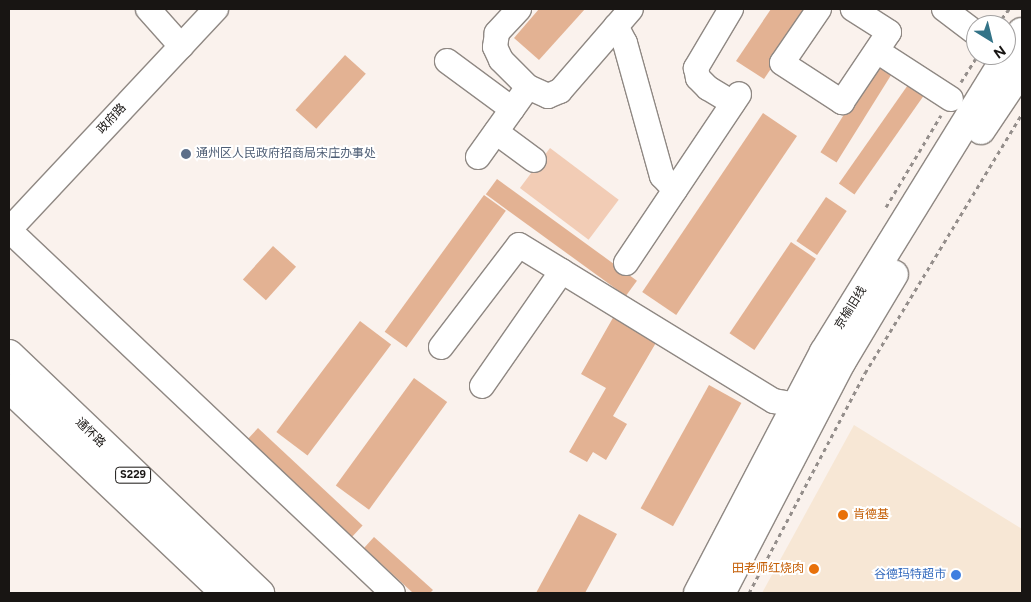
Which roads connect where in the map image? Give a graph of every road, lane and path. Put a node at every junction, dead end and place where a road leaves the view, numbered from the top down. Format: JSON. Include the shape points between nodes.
{"nodes":[{"id":1,"x":148,"y":9,"type":"edge"},
{"id":2,"x":216,"y":9,"type":"edge"},
{"id":3,"x":519,"y":9,"type":"edge"},
{"id":4,"x":731,"y":9,"type":"edge"},
{"id":5,"x":819,"y":9,"type":"edge"},
{"id":6,"x":853,"y":9,"type":"edge"},
{"id":7,"x":944,"y":9,"type":"edge"},
{"id":8,"x":624,"y":18,"type":"edge"},
{"id":9,"x":966,"y":25,"type":"edge"},
{"id":10,"x":181,"y":46,"type":"junction"},
{"id":11,"x":877,"y":51,"type":"junction"},
{"id":12,"x":447,"y":61,"type":"dead end"},
{"id":13,"x":999,"y":65,"type":"edge"},
{"id":14,"x":1022,"y":69,"type":"edge"},
{"id":15,"x":528,"y":87,"type":"junction"},
{"id":16,"x":951,"y":99,"type":"dead end"},
{"id":17,"x":512,"y":110,"type":"junction"},
{"id":18,"x":1022,"y":114,"type":"edge"},
{"id":19,"x":496,"y":132,"type":"junction"},
{"id":20,"x":478,"y":157,"type":"dead end"},
{"id":21,"x":534,"y":160,"type":"dead end"},
{"id":22,"x":674,"y":190,"type":"junction"},
{"id":23,"x":9,"y":230,"type":"edge"},
{"id":24,"x":626,"y":263,"type":"dead end"},
{"id":25,"x":562,"y":271,"type":"junction"},
{"id":26,"x":441,"y":347,"type":"dead end"},
{"id":27,"x":9,"y":354,"type":"edge"},
{"id":28,"x":482,"y":386,"type":"dead end"},
{"id":29,"x":9,"y":388,"type":"edge"},
{"id":30,"x":797,"y":405,"type":"junction"},
{"id":31,"x":225,"y":593,"type":"edge"},
{"id":32,"x":260,"y":593,"type":"edge"},
{"id":33,"x":393,"y":593,"type":"edge"},
{"id":34,"x":698,"y":593,"type":"edge"},
{"id":35,"x":721,"y":593,"type":"edge"},
{"id":36,"x":749,"y":593,"type":"edge"}],
"edges":[{"from":1,"to":10,"type":"street"},
{"from":2,"to":10,"type":"street","name":"政府路"},
{"from":3,"to":15,"type":"street","via":[[497,34],[495,48],[500,60]]},
{"from":4,"to":22,"type":"street","via":[[696,68],[703,83],[736,99]]},
{"from":5,"to":11,"type":"street","via":[[782,63],[842,102]]},
{"from":6,"to":11,"type":"street","via":[[889,32]]},
{"from":7,"to":9,"type":"street"},
{"from":8,"to":15,"type":"street","via":[[560,91],[548,96]]},
{"from":8,"to":22,"type":"street","via":[[625,43],[662,176]]},
{"from":10,"to":23,"type":"street","name":"政府路"},
{"from":11,"to":16,"type":"street"},
{"from":12,"to":17,"type":"street"},
{"from":13,"to":30,"type":"main road","name":"京榆旧线","via":[[824,352]]},
{"from":14,"to":35,"type":"main road","name":"京榆旧线","via":[[977,136],[842,361]]},
{"from":15,"to":17,"type":"street"},
{"from":17,"to":19,"type":"street"},
{"from":18,"to":36,"type":"path","via":[[865,373]]},
{"from":19,"to":20,"type":"street"},
{"from":19,"to":21,"type":"street"},
{"from":22,"to":24,"type":"street"},
{"from":23,"to":33,"type":"street"},
{"from":25,"to":26,"type":"street","via":[[519,245]]},
{"from":25,"to":28,"type":"street"},
{"from":25,"to":30,"type":"street","via":[[774,400]]},
{"from":27,"to":32,"type":"main road","name":"通怀路","number":"S229"},
{"from":29,"to":31,"type":"main road","name":"通怀路","number":"S229"},
{"from":30,"to":34,"type":"main road","name":"京榆旧线"}]}
